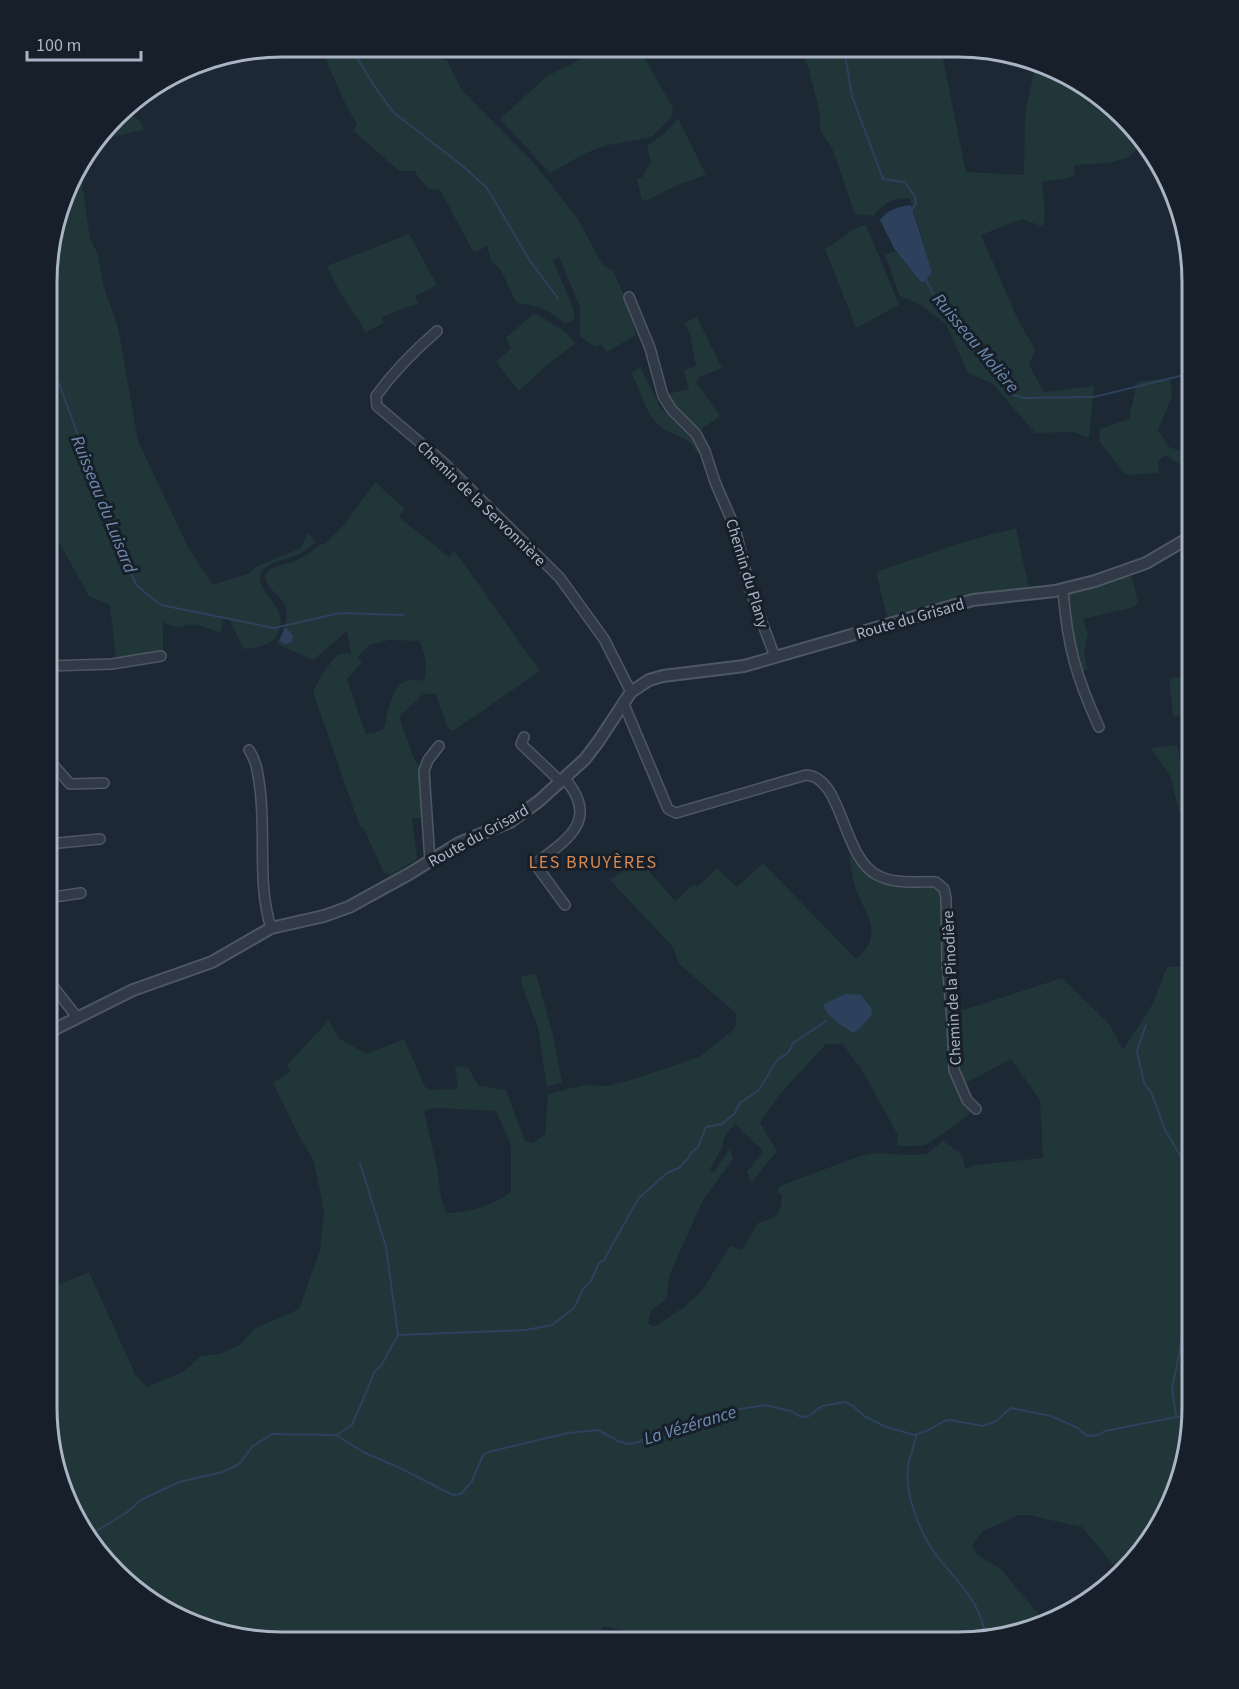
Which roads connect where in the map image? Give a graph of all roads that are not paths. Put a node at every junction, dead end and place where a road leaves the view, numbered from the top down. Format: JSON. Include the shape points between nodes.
{"nodes":[{"id":1,"x":629,"y":297,"type":"dead end"},
{"id":2,"x":437,"y":331,"type":"dead end"},
{"id":3,"x":1182,"y":542,"type":"edge"},
{"id":4,"x":1063,"y":590,"type":"junction"},
{"id":5,"x":160,"y":656,"type":"dead end"},
{"id":6,"x":775,"y":657,"type":"junction"},
{"id":7,"x":57,"y":666,"type":"edge"},
{"id":8,"x":631,"y":692,"type":"junction"},
{"id":9,"x":623,"y":702,"type":"junction"},
{"id":10,"x":1099,"y":727,"type":"dead end"},
{"id":11,"x":525,"y":737,"type":"dead end"},
{"id":12,"x":439,"y":746,"type":"dead end"},
{"id":13,"x":249,"y":750,"type":"dead end"},
{"id":14,"x":57,"y":769,"type":"edge"},
{"id":15,"x":563,"y":780,"type":"junction"},
{"id":16,"x":104,"y":783,"type":"dead end"},
{"id":17,"x":100,"y":838,"type":"dead end"},
{"id":18,"x":57,"y":843,"type":"edge"},
{"id":19,"x":430,"y":861,"type":"junction"},
{"id":20,"x":81,"y":893,"type":"dead end"},
{"id":21,"x":57,"y":897,"type":"edge"},
{"id":22,"x":565,"y":905,"type":"dead end"},
{"id":23,"x":271,"y":928,"type":"junction"},
{"id":24,"x":57,"y":992,"type":"edge"},
{"id":25,"x":77,"y":1017,"type":"junction"},
{"id":26,"x":57,"y":1028,"type":"edge"},
{"id":27,"x":976,"y":1109,"type":"dead end"}],
"edges":[{"from":1,"to":6,"type":"street","name":"Chemin du Plany","via":[[650,348],[663,396],[696,434],[705,451],[735,528],[747,583]]},
{"from":2,"to":8,"type":"street","name":"Chemin de la Servonnière","via":[[386,382],[376,396],[377,406],[435,455],[560,578],[604,639]]},
{"from":3,"to":4,"type":"street","name":"Route du Grisard","via":[[1146,563]]},
{"from":4,"to":6,"type":"street","name":"Route du Grisard","via":[[973,600]]},
{"from":4,"to":10,"type":"street","via":[[1071,653]]},
{"from":5,"to":7,"type":"street","via":[[112,664]]},
{"from":6,"to":8,"type":"street","name":"Route du Grisard","via":[[730,669],[663,676]]},
{"from":8,"to":9,"type":"street","name":"Route du Grisard"},
{"from":9,"to":15,"type":"street","name":"Route du Grisard","via":[[592,752]]},
{"from":9,"to":27,"type":"street","name":"Chemin de la Pinodière","via":[[668,809],[676,813],[814,775],[827,786],[864,865],[884,878],[909,883],[936,882],[944,889],[954,1070],[967,1101]]},
{"from":11,"to":15,"type":"street","via":[[521,744]]},
{"from":12,"to":19,"type":"street","via":[[424,771]]},
{"from":13,"to":23,"type":"street","via":[[256,760],[263,815],[263,883]]},
{"from":14,"to":16,"type":"street","via":[[70,784]]},
{"from":15,"to":19,"type":"street","name":"Route du Grisard","via":[[510,822],[459,843]]},
{"from":15,"to":22,"type":"street","via":[[580,802],[578,825],[570,837],[535,864]]},
{"from":17,"to":18,"type":"street"},
{"from":19,"to":23,"type":"street","name":"Route du Grisard","via":[[337,912]]},
{"from":20,"to":21,"type":"street"},
{"from":23,"to":25,"type":"street","name":"Route du Grisard","via":[[212,962],[133,990]]},
{"from":24,"to":25,"type":"street"},
{"from":25,"to":26,"type":"street","name":"Route du Grisard"}]}
